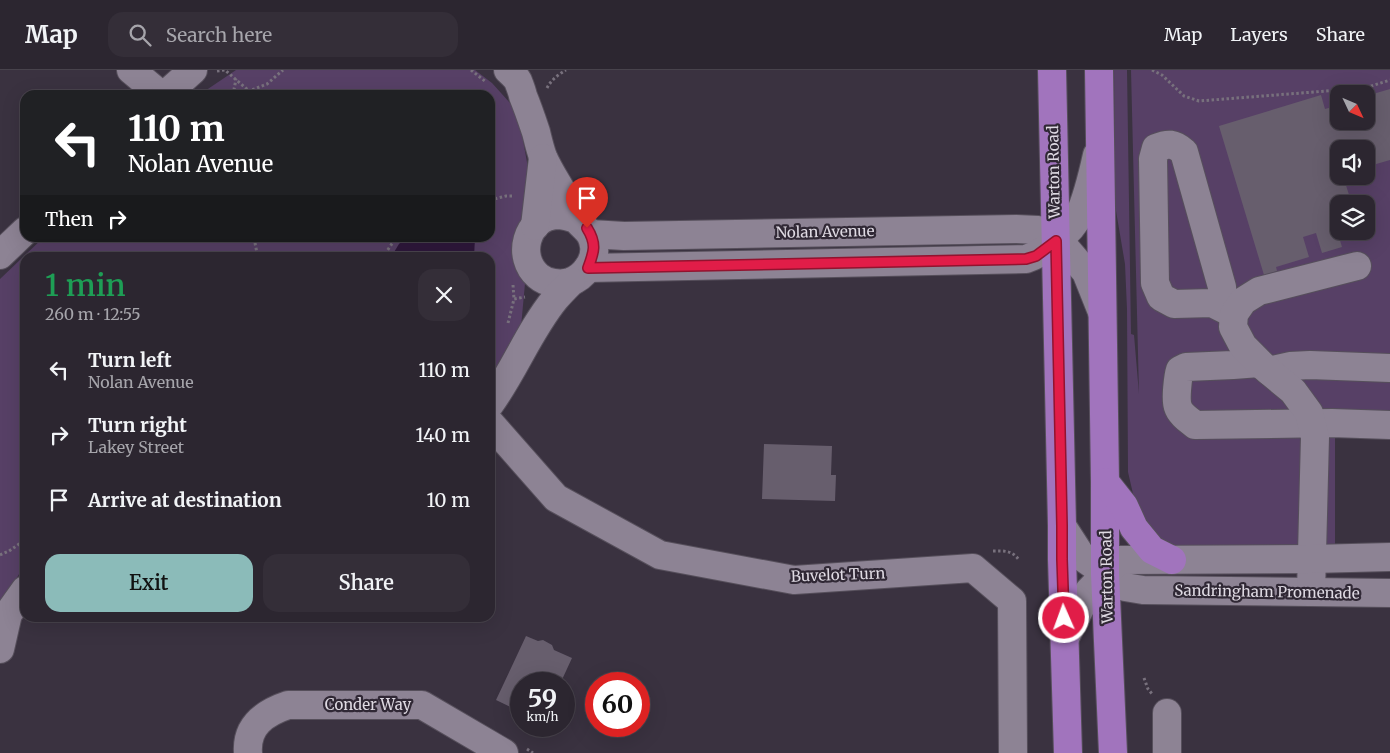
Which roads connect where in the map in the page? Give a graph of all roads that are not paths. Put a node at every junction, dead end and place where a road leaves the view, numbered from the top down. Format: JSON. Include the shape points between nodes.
{"nodes":[{"id":1,"x":131,"y":70,"type":"edge"},
{"id":2,"x":205,"y":70,"type":"edge"},
{"id":3,"x":1052,"y":70,"type":"edge"},
{"id":4,"x":1099,"y":70,"type":"edge"},
{"id":5,"x":520,"y":79,"type":"edge"},
{"id":6,"x":155,"y":90,"type":"edge"},
{"id":7,"x":173,"y":90,"type":"edge"},
{"id":8,"x":1100,"y":147,"type":"junction"},
{"id":9,"x":543,"y":158,"type":"junction"},
{"id":10,"x":535,"y":226,"type":"junction"},
{"id":11,"x":584,"y":227,"type":"junction"},
{"id":12,"x":20,"y":236,"type":"edge"},
{"id":13,"x":1056,"y":241,"type":"junction"},
{"id":14,"x":0,"y":255,"type":"edge"},
{"id":15,"x":1357,"y":266,"type":"dead end"},
{"id":16,"x":522,"y":275,"type":"junction"},
{"id":17,"x":580,"y":275,"type":"junction"},
{"id":18,"x":1227,"y":311,"type":"junction"},
{"id":19,"x":1102,"y":312,"type":"junction"},
{"id":20,"x":536,"y":328,"type":"junction"},
{"id":21,"x":1264,"y":367,"type":"junction"},
{"id":22,"x":1390,"y":368,"type":"edge"},
{"id":23,"x":495,"y":397,"type":"edge"},
{"id":24,"x":1312,"y":424,"type":"junction"},
{"id":25,"x":1390,"y":426,"type":"edge"},
{"id":26,"x":495,"y":428,"type":"edge"},
{"id":27,"x":1105,"y":482,"type":"junction"},
{"id":28,"x":1062,"y":526,"type":"junction"},
{"id":29,"x":1390,"y":557,"type":"edge"},
{"id":30,"x":1312,"y":559,"type":"junction"},
{"id":31,"x":1172,"y":560,"type":"junction"},
{"id":32,"x":1106,"y":574,"type":"junction"},
{"id":33,"x":1311,"y":592,"type":"junction"},
{"id":34,"x":1390,"y":593,"type":"edge"},
{"id":35,"x":20,"y":597,"type":"edge"},
{"id":36,"x":1065,"y":638,"type":"junction"},
{"id":37,"x":0,"y":649,"type":"edge"},
{"id":38,"x":1167,"y":713,"type":"dead end"},
{"id":39,"x":248,"y":753,"type":"edge"},
{"id":40,"x":504,"y":753,"type":"edge"},
{"id":41,"x":1013,"y":753,"type":"edge"},
{"id":42,"x":1068,"y":753,"type":"edge"},
{"id":43,"x":1113,"y":753,"type":"edge"},
{"id":44,"x":1167,"y":753,"type":"edge"}],
"edges":[{"from":1,"to":6,"type":"street"},
{"from":2,"to":7,"type":"street"},
{"from":3,"to":13,"type":"main road","name":"Warton Road"},
{"from":4,"to":8,"type":"main road","name":"Warton Road"},
{"from":5,"to":9,"type":"street"},
{"from":8,"to":13,"type":"street","via":[[1079,216]]},
{"from":8,"to":19,"type":"main road","name":"Warton Road"},
{"from":9,"to":10,"type":"street"},
{"from":9,"to":11,"type":"street"},
{"from":10,"to":11,"type":"street","via":[[556,215],[567,216]]},
{"from":10,"to":16,"type":"street","via":[[526,243],[527,260]]},
{"from":11,"to":13,"type":"street","name":"Nolan Avenue","via":[[634,236],[1016,229],[1038,230]]},
{"from":11,"to":17,"type":"street","via":[[594,252]]},
{"from":12,"to":14,"type":"street"},
{"from":13,"to":17,"type":"street","via":[[1036,256],[1026,259]]},
{"from":13,"to":19,"type":"street","name":"Nolan Avenue","via":[[1086,272]]},
{"from":13,"to":28,"type":"main road","name":"Warton Road"},
{"from":15,"to":18,"type":"street","via":[[1259,291]]},
{"from":16,"to":17,"type":"street","via":[[538,276],[559,284]]},
{"from":16,"to":20,"type":"street"},
{"from":17,"to":20,"type":"street","via":[[555,299]]},
{"from":18,"to":18,"type":"street","via":[[1212,303],[1174,304],[1161,297],[1155,283],[1153,158],[1156,148],[1166,144],[1177,146],[1184,152]]},
{"from":18,"to":21,"type":"street","via":[[1243,346]]},
{"from":19,"to":27,"type":"main road","name":"Warton Road"},
{"from":20,"to":23,"type":"street"},
{"from":21,"to":22,"type":"street"},
{"from":21,"to":24,"type":"street","via":[[1293,391],[1309,412]]},
{"from":21,"to":24,"type":"street","via":[[1186,367],[1180,370],[1178,377],[1178,407],[1195,425]]},
{"from":24,"to":25,"type":"street"},
{"from":24,"to":30,"type":"street","via":[[1316,437]]},
{"from":26,"to":41,"type":"street","name":"Buvelot Turn","via":[[556,498],[660,555],[794,580],[973,568],[1012,601]]},
{"from":27,"to":31,"type":"main road","via":[[1152,550]]},
{"from":27,"to":32,"type":"main road","name":"Warton Road"},
{"from":28,"to":32,"type":"street","name":"Sandringham Promenade","via":[[1082,557]]},
{"from":28,"to":36,"type":"main road","name":"Warton Road"},
{"from":29,"to":30,"type":"street","name":"Sandringham Promenade"},
{"from":30,"to":31,"type":"street","name":"Sandringham Promenade"},
{"from":30,"to":33,"type":"street"},
{"from":31,"to":32,"type":"street","name":"Sandringham Promenade","via":[[1118,560]]},
{"from":32,"to":33,"type":"street","name":"Sandringham Promenade","via":[[1125,587],[1143,590]]},
{"from":32,"to":36,"type":"street","name":"Sandringham Promenade","via":[[1090,591]]},
{"from":32,"to":43,"type":"main road","name":"Warton Road"},
{"from":33,"to":34,"type":"street","name":"Sandringham Promenade"},
{"from":35,"to":37,"type":"street","via":[[8,614]]},
{"from":36,"to":42,"type":"main road","name":"Warton Road"},
{"from":38,"to":44,"type":"street"},
{"from":39,"to":40,"type":"street","name":"Conder Way","via":[[251,730],[260,719],[288,705],[422,705]]}]}
